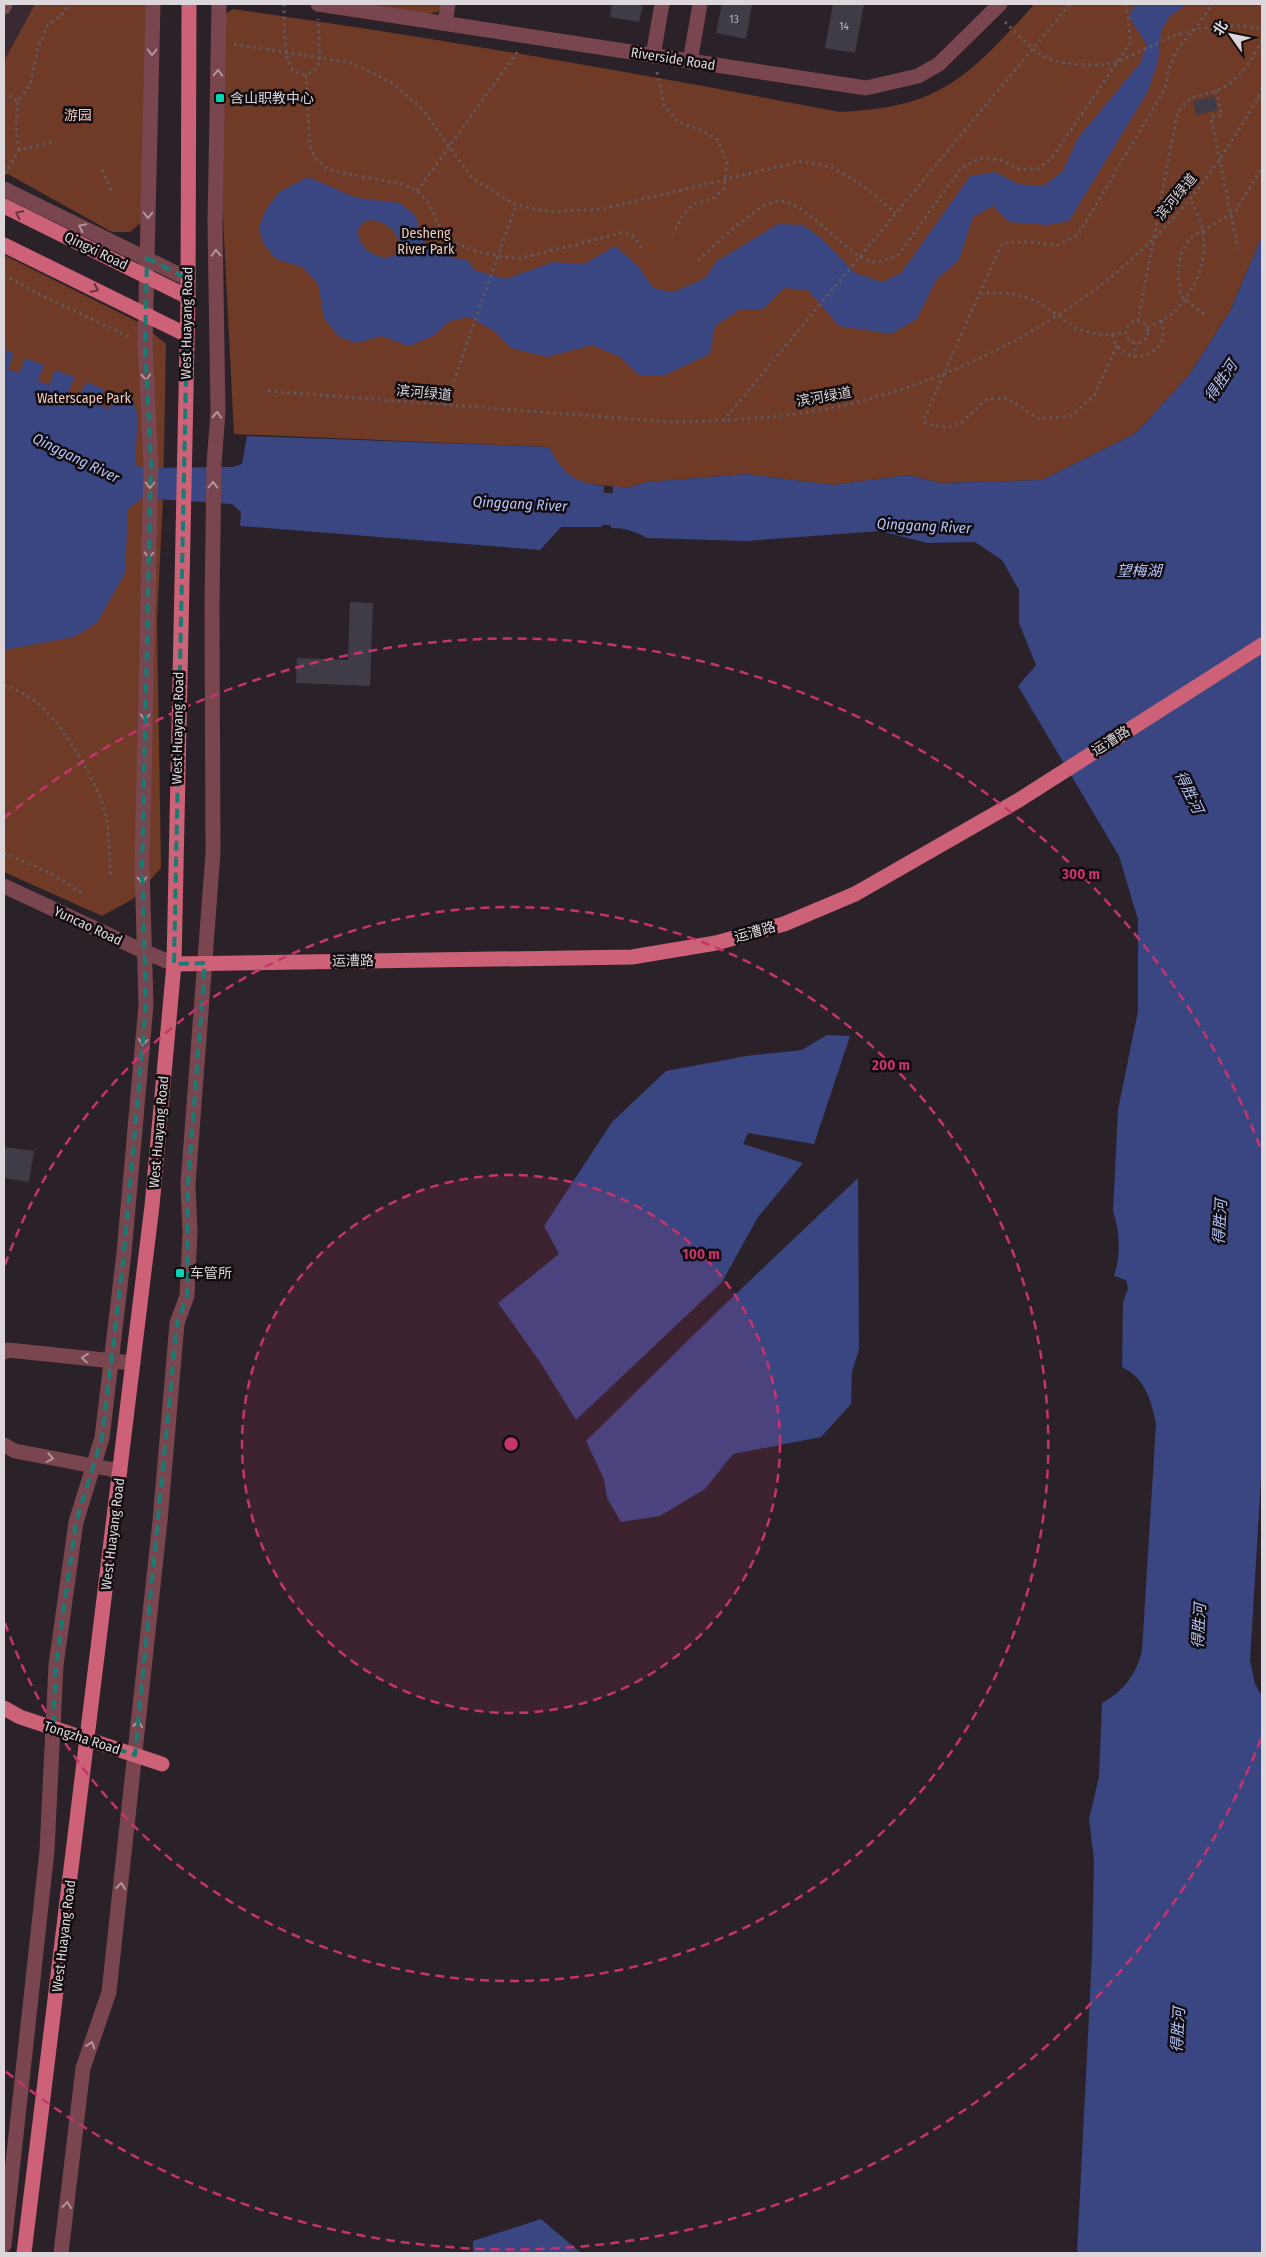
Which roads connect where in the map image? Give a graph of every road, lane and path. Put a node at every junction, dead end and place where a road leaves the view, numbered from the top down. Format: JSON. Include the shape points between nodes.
{"nodes":[{"id":1,"x":69,"y":4,"type":"edge"},
{"id":2,"x":154,"y":4,"type":"edge"},
{"id":3,"x":189,"y":4,"type":"edge"},
{"id":4,"x":219,"y":4,"type":"edge"},
{"id":5,"x":284,"y":4,"type":"edge"},
{"id":6,"x":448,"y":4,"type":"edge"},
{"id":7,"x":662,"y":4,"type":"edge"},
{"id":8,"x":700,"y":4,"type":"edge"},
{"id":9,"x":1070,"y":4,"type":"edge"},
{"id":10,"x":1126,"y":4,"type":"edge"},
{"id":11,"x":1212,"y":4,"type":"edge"},
{"id":12,"x":997,"y":7,"type":"edge"},
{"id":13,"x":318,"y":8,"type":"edge"},
{"id":14,"x":445,"y":23,"type":"junction"},
{"id":15,"x":1196,"y":29,"type":"junction"},
{"id":16,"x":1262,"y":30,"type":"edge"},
{"id":17,"x":529,"y":37,"type":"junction"},
{"id":18,"x":1262,"y":39,"type":"edge"},
{"id":19,"x":218,"y":42,"type":"junction"},
{"id":20,"x":1032,"y":49,"type":"junction"},
{"id":21,"x":286,"y":52,"type":"junction"},
{"id":22,"x":653,"y":56,"type":"junction"},
{"id":23,"x":320,"y":58,"type":"junction"},
{"id":24,"x":690,"y":62,"type":"junction"},
{"id":25,"x":1118,"y":62,"type":"junction"},
{"id":26,"x":306,"y":75,"type":"junction"},
{"id":27,"x":1262,"y":88,"type":"edge"},
{"id":28,"x":1216,"y":91,"type":"junction"},
{"id":29,"x":4,"y":92,"type":"edge"},
{"id":30,"x":1258,"y":97,"type":"junction"},
{"id":31,"x":18,"y":101,"type":"junction"},
{"id":32,"x":1262,"y":104,"type":"edge"},
{"id":33,"x":52,"y":142,"type":"dead end"},
{"id":34,"x":449,"y":146,"type":"junction"},
{"id":35,"x":19,"y":150,"type":"junction"},
{"id":36,"x":1220,"y":160,"type":"junction"},
{"id":37,"x":1262,"y":167,"type":"edge"},
{"id":38,"x":102,"y":170,"type":"dead end"},
{"id":39,"x":4,"y":177,"type":"edge"},
{"id":40,"x":725,"y":180,"type":"junction"},
{"id":41,"x":4,"y":189,"type":"edge"},
{"id":42,"x":417,"y":191,"type":"junction"},
{"id":43,"x":112,"y":192,"type":"dead end"},
{"id":44,"x":1191,"y":199,"type":"junction"},
{"id":45,"x":516,"y":205,"type":"junction"},
{"id":46,"x":4,"y":206,"type":"edge"},
{"id":47,"x":896,"y":213,"type":"junction"},
{"id":48,"x":1231,"y":214,"type":"junction"},
{"id":49,"x":1203,"y":231,"type":"junction"},
{"id":50,"x":673,"y":234,"type":"dead end"},
{"id":51,"x":1154,"y":239,"type":"junction"},
{"id":52,"x":4,"y":245,"type":"edge"},
{"id":53,"x":1238,"y":250,"type":"dead end"},
{"id":54,"x":643,"y":251,"type":"dead end"},
{"id":55,"x":860,"y":256,"type":"junction"},
{"id":56,"x":498,"y":257,"type":"junction"},
{"id":57,"x":147,"y":258,"type":"junction"},
{"id":58,"x":698,"y":260,"type":"dead end"},
{"id":59,"x":4,"y":275,"type":"edge"},
{"id":60,"x":146,"y":276,"type":"junction"},
{"id":61,"x":188,"y":279,"type":"junction"},
{"id":62,"x":980,"y":293,"type":"junction"},
{"id":63,"x":188,"y":297,"type":"junction"},
{"id":64,"x":1185,"y":299,"type":"junction"},
{"id":65,"x":1204,"y":314,"type":"dead end"},
{"id":66,"x":145,"y":315,"type":"junction"},
{"id":67,"x":1058,"y":316,"type":"junction"},
{"id":68,"x":1161,"y":320,"type":"junction"},
{"id":69,"x":1138,"y":321,"type":"junction"},
{"id":70,"x":1147,"y":327,"type":"junction"},
{"id":71,"x":1126,"y":333,"type":"junction"},
{"id":72,"x":187,"y":335,"type":"junction"},
{"id":73,"x":1112,"y":335,"type":"junction"},
{"id":74,"x":1136,"y":343,"type":"junction"},
{"id":75,"x":145,"y":345,"type":"junction"},
{"id":76,"x":1117,"y":346,"type":"junction"},
{"id":77,"x":1135,"y":357,"type":"junction"},
{"id":78,"x":944,"y":374,"type":"junction"},
{"id":79,"x":268,"y":391,"type":"dead end"},
{"id":80,"x":446,"y":406,"type":"junction"},
{"id":81,"x":723,"y":421,"type":"junction"},
{"id":82,"x":1262,"y":645,"type":"edge"},
{"id":83,"x":4,"y":685,"type":"edge"},
{"id":84,"x":4,"y":853,"type":"edge"},
{"id":85,"x":111,"y":875,"type":"dead end"},
{"id":86,"x":4,"y":886,"type":"edge"},
{"id":87,"x":84,"y":894,"type":"dead end"},
{"id":88,"x":144,"y":952,"type":"junction"},
{"id":89,"x":174,"y":964,"type":"junction"},
{"id":90,"x":4,"y":1352,"type":"edge"},
{"id":91,"x":111,"y":1361,"type":"junction"},
{"id":92,"x":133,"y":1363,"type":"junction"},
{"id":93,"x":4,"y":1445,"type":"edge"},
{"id":94,"x":94,"y":1466,"type":"junction"},
{"id":95,"x":120,"y":1471,"type":"junction"},
{"id":96,"x":4,"y":1708,"type":"edge"},
{"id":97,"x":53,"y":1728,"type":"junction"},
{"id":98,"x":88,"y":1740,"type":"junction"},
{"id":99,"x":135,"y":1755,"type":"junction"},
{"id":100,"x":162,"y":1764,"type":"dead end"},
{"id":101,"x":5,"y":2216,"type":"edge"},
{"id":102,"x":28,"y":2220,"type":"junction"},
{"id":103,"x":4,"y":2245,"type":"edge"},
{"id":104,"x":24,"y":2253,"type":"edge"},
{"id":105,"x":61,"y":2253,"type":"edge"}],
"edges":[{"from":1,"to":31,"type":"path","via":[[61,16],[48,24],[39,44],[30,85]]},
{"from":2,"to":57,"type":"street","one_way":true},
{"from":3,"to":61,"type":"main road","name":"West Huayang Road"},
{"from":4,"to":19,"type":"street"},
{"from":5,"to":21,"type":"path"},
{"from":6,"to":14,"type":"street"},
{"from":7,"to":22,"type":"street"},
{"from":8,"to":24,"type":"street"},
{"from":9,"to":20,"type":"path"},
{"from":10,"to":25,"type":"path","via":[[1131,42]]},
{"from":11,"to":15,"type":"path"},
{"from":12,"to":20,"type":"path"},
{"from":12,"to":24,"type":"street","name":"Riverside Road","via":[[940,64],[918,76],[866,88]]},
{"from":13,"to":14,"type":"street","name":"Riverside Road"},
{"from":13,"to":23,"type":"path"},
{"from":14,"to":17,"type":"street","name":"Riverside Road"},
{"from":15,"to":16,"type":"path","via":[[1243,26]]},
{"from":15,"to":25,"type":"path","via":[[1168,38]]},
{"from":15,"to":62,"type":"path","via":[[1176,51],[1165,89],[1078,235],[1058,245],[1002,243]]},
{"from":17,"to":22,"type":"street","name":"Riverside Road"},
{"from":17,"to":34,"type":"path"},
{"from":18,"to":28,"type":"path","via":[[1241,73]]},
{"from":19,"to":21,"type":"path"},
{"from":99,"to":19,"type":"street","one_way":true,"via":[[177,1323],[187,1296],[188,1184],[213,853]]},
{"from":20,"to":25,"type":"path","via":[[1050,59],[1082,65]]},
{"from":20,"to":47,"type":"path"},
{"from":21,"to":23,"type":"path"},
{"from":21,"to":26,"type":"path","via":[[288,63],[295,71]]},
{"from":22,"to":24,"type":"street","name":"Riverside Road"},
{"from":22,"to":40,"type":"path","via":[[664,105],[678,122],[718,140],[727,163]]},
{"from":23,"to":26,"type":"path","via":[[317,68]]},
{"from":23,"to":34,"type":"path","via":[[351,63],[391,82],[423,110]]},
{"from":25,"to":55,"type":"path","via":[[1051,159],[1039,168],[1022,170],[1001,160],[981,158],[961,168],[899,254],[886,261],[867,260]]},
{"from":26,"to":42,"type":"path","via":[[310,146],[316,159],[328,170],[402,184]]},
{"from":27,"to":30,"type":"path","name":"滨河绿道"},
{"from":28,"to":36,"type":"path","via":[[1222,115],[1211,117]]},
{"from":28,"to":51,"type":"path","via":[[1193,95],[1177,115]]},
{"from":29,"to":31,"type":"path"},
{"from":30,"to":32,"type":"path"},
{"from":30,"to":36,"type":"path","name":"滨河绿道"},
{"from":31,"to":35,"type":"path"},
{"from":33,"to":35,"type":"path"},
{"from":34,"to":42,"type":"path"},
{"from":34,"to":45,"type":"path","via":[[472,178]]},
{"from":35,"to":39,"type":"path"},
{"from":36,"to":44,"type":"path","name":"滨河绿道"},
{"from":36,"to":48,"type":"path"},
{"from":37,"to":48,"type":"path"},
{"from":38,"to":43,"type":"path"},
{"from":40,"to":45,"type":"path","via":[[602,209],[552,212]]},
{"from":40,"to":47,"type":"path","via":[[802,161],[834,168]]},
{"from":40,"to":50,"type":"path","via":[[724,188],[713,199],[694,204],[683,214]]},
{"from":57,"to":41,"type":"street","one_way":true},
{"from":42,"to":56,"type":"path","via":[[428,202],[442,231],[453,242]]},
{"from":44,"to":49,"type":"path"},
{"from":44,"to":51,"type":"path","name":"滨河绿道"},
{"from":45,"to":56,"type":"path"},
{"from":60,"to":46,"type":"main road","name":"Qingxi Road","one_way":true},
{"from":47,"to":55,"type":"path"},
{"from":48,"to":49,"type":"path"},
{"from":48,"to":53,"type":"path"},
{"from":49,"to":64,"type":"path","via":[[1199,275]]},
{"from":49,"to":64,"type":"path","via":[[1190,238],[1180,256],[1178,276],[1181,296]]},
{"from":51,"to":67,"type":"path","name":"滨河绿道","via":[[1108,281]]},
{"from":51,"to":69,"type":"path"},
{"from":52,"to":66,"type":"main road","one_way":true},
{"from":54,"to":56,"type":"path","via":[[636,239],[629,234],[620,234],[518,259]]},
{"from":55,"to":58,"type":"path","via":[[794,204],[778,201],[760,207]]},
{"from":55,"to":81,"type":"path"},
{"from":56,"to":80,"type":"path"},
{"from":57,"to":60,"type":"street"},
{"from":57,"to":61,"type":"street"},
{"from":59,"to":75,"type":"path"},
{"from":60,"to":63,"type":"main road","name":"Qingxi Road"},
{"from":60,"to":66,"type":"street"},
{"from":61,"to":63,"type":"main road","name":"West Huayang Road"},
{"from":62,"to":67,"type":"path","via":[[1010,293],[1037,301]]},
{"from":62,"to":78,"type":"path"},
{"from":63,"to":72,"type":"main road","name":"West Huayang Road"},
{"from":64,"to":65,"type":"path"},
{"from":64,"to":68,"type":"path"},
{"from":66,"to":72,"type":"main road"},
{"from":66,"to":75,"type":"street"},
{"from":67,"to":73,"type":"path","via":[[1077,329]]},
{"from":67,"to":78,"type":"path","name":"滨河绿道","via":[[1015,342]]},
{"from":68,"to":70,"type":"path"},
{"from":68,"to":77,"type":"path","via":[[1164,332],[1158,348]]},
{"from":69,"to":70,"type":"path"},
{"from":69,"to":71,"type":"path","via":[[1128,325]]},
{"from":70,"to":74,"type":"path","via":[[1146,338]]},
{"from":71,"to":73,"type":"path"},
{"from":71,"to":74,"type":"path"},
{"from":72,"to":89,"type":"main road","name":"West Huayang Road"},
{"from":73,"to":76,"type":"path"},
{"from":74,"to":77,"type":"path"},
{"from":75,"to":88,"type":"street","one_way":true,"via":[[151,463],[142,867]]},
{"from":76,"to":77,"type":"path"},
{"from":76,"to":78,"type":"path","via":[[1094,396],[1070,416],[1039,419],[1007,398],[987,399],[962,422],[948,427],[934,426],[923,421]]},
{"from":78,"to":81,"type":"path","name":"滨河绿道","via":[[864,401],[794,414]]},
{"from":79,"to":80,"type":"path","name":"滨河绿道"},
{"from":80,"to":81,"type":"path","name":"滨河绿道","via":[[671,422]]},
{"from":82,"to":89,"type":"main road","name":"运漕路","via":[[1019,800],[855,894],[784,924],[716,943],[632,957]]},
{"from":83,"to":85,"type":"path","via":[[43,707],[91,778],[106,817]]},
{"from":84,"to":87,"type":"path","via":[[50,873]]},
{"from":86,"to":88,"type":"street","name":"Yuncao Road"},
{"from":88,"to":89,"type":"street","name":"Yuncao Road"},
{"from":88,"to":91,"type":"street","one_way":true,"via":[[146,1005]]},
{"from":89,"to":92,"type":"main road","name":"West Huayang Road","via":[[152,1206]]},
{"from":91,"to":90,"type":"street","one_way":true},
{"from":91,"to":92,"type":"street"},
{"from":91,"to":94,"type":"street","via":[[102,1438]]},
{"from":92,"to":95,"type":"main road","name":"West Huayang Road"},
{"from":93,"to":94,"type":"street","one_way":true,"via":[[15,1451]]},
{"from":94,"to":95,"type":"street"},
{"from":94,"to":97,"type":"street","via":[[76,1522],[56,1665]]},
{"from":95,"to":98,"type":"main road","name":"West Huayang Road"},
{"from":96,"to":97,"type":"main road","name":"Tongzha Road"},
{"from":97,"to":98,"type":"main road","name":"Tongzha Road"},
{"from":97,"to":101,"type":"street","via":[[46,1851]]},
{"from":98,"to":99,"type":"main road","name":"Tongzha Road"},
{"from":98,"to":102,"type":"main road","name":"West Huayang Road"},
{"from":99,"to":100,"type":"main road","name":"Tongzha Road"},
{"from":105,"to":99,"type":"street","one_way":true,"via":[[83,2068],[109,1992]]},
{"from":101,"to":102,"type":"street"},
{"from":101,"to":103,"type":"street"},
{"from":102,"to":104,"type":"main road","name":"West Huayang Road"}]}
